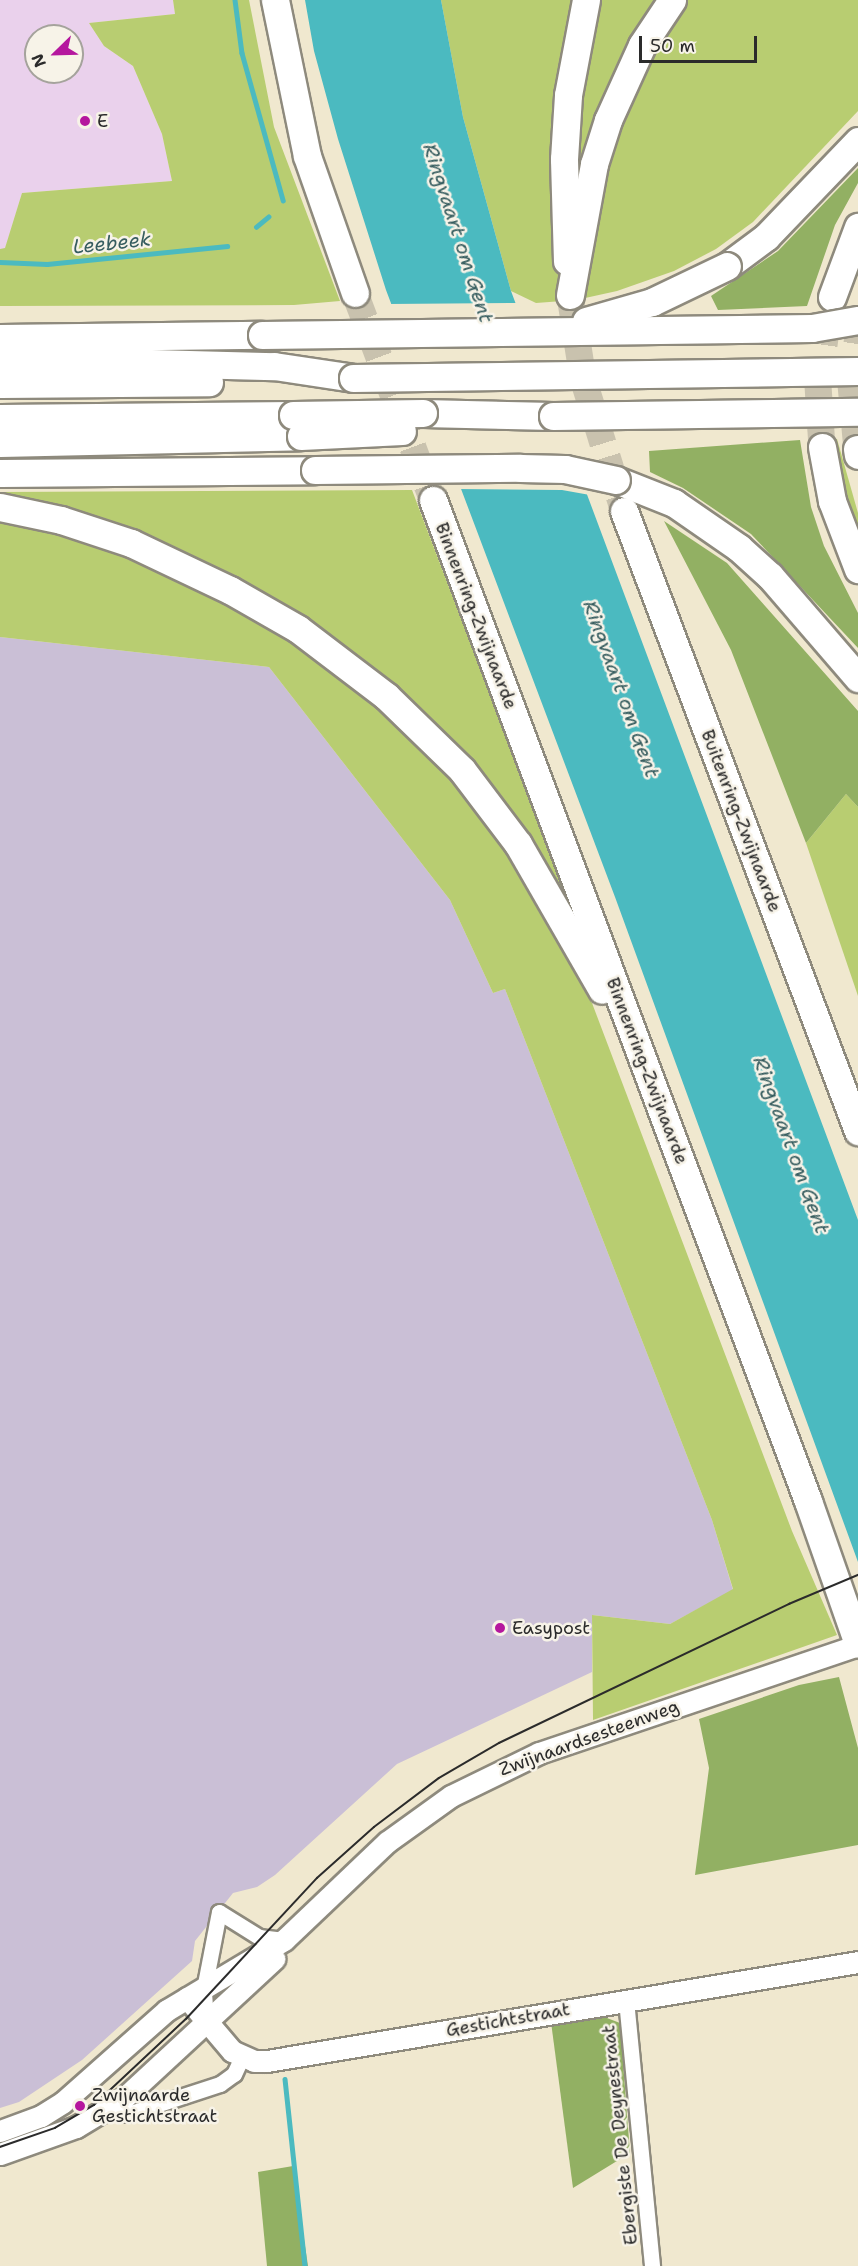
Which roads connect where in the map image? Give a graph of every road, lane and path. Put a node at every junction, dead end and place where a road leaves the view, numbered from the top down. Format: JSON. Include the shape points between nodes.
{"nodes":[{"id":1,"x":275,"y":0,"type":"edge"},
{"id":2,"x":586,"y":0,"type":"edge"},
{"id":3,"x":672,"y":0,"type":"edge"},
{"id":4,"x":858,"y":141,"type":"edge"},
{"id":5,"x":858,"y":227,"type":"edge"},
{"id":6,"x":354,"y":293,"type":"tunnel mouth"},
{"id":7,"x":832,"y":297,"type":"tunnel mouth"},
{"id":8,"x":858,"y":320,"type":"edge"},
{"id":9,"x":512,"y":332,"type":"junction"},
{"id":10,"x":0,"y":338,"type":"edge"},
{"id":11,"x":0,"y":359,"type":"edge"},
{"id":12,"x":858,"y":371,"type":"edge"},
{"id":13,"x":277,"y":373,"type":"junction"},
{"id":14,"x":0,"y":384,"type":"edge"},
{"id":15,"x":858,"y":412,"type":"edge"},
{"id":16,"x":0,"y":418,"type":"edge"},
{"id":17,"x":297,"y":425,"type":"junction"},
{"id":18,"x":0,"y":443,"type":"edge"},
{"id":19,"x":822,"y":447,"type":"tunnel mouth"},
{"id":20,"x":0,"y":473,"type":"edge"},
{"id":21,"x":433,"y":500,"type":"tunnel mouth"},
{"id":22,"x":0,"y":507,"type":"edge"},
{"id":23,"x":624,"y":511,"type":"tunnel mouth"},
{"id":24,"x":858,"y":569,"type":"edge"},
{"id":25,"x":856,"y":675,"type":"edge"},
{"id":26,"x":646,"y":1067,"type":"junction"},
{"id":27,"x":858,"y":1131,"type":"edge"},
{"id":28,"x":858,"y":1644,"type":"edge"},
{"id":29,"x":284,"y":1940,"type":"junction"},
{"id":30,"x":857,"y":1961,"type":"edge"},
{"id":31,"x":196,"y":1994,"type":"junction"},
{"id":32,"x":626,"y":2000,"type":"junction"},
{"id":33,"x":207,"y":2022,"type":"junction"},
{"id":34,"x":242,"y":2056,"type":"junction"},
{"id":35,"x":106,"y":2110,"type":"junction"},
{"id":36,"x":0,"y":2131,"type":"edge"},
{"id":37,"x":0,"y":2154,"type":"edge"},
{"id":38,"x":652,"y":2266,"type":"edge"}],
"edges":[{"from":1,"to":6,"type":"highway","via":[[307,156]]},
{"from":2,"to":3,"type":"highway","via":[[568,95],[564,159],[570,295],[594,164],[608,120],[642,45]]},
{"from":4,"to":9,"type":"highway","bridge":true,"via":[[766,237],[727,266],[633,308],[594,319]]},
{"from":5,"to":7,"type":"highway"},
{"from":8,"to":9,"type":"highway","bridge":true,"via":[[812,328]]},
{"from":9,"to":10,"type":"highway","bridge":true},
{"from":11,"to":13,"type":"highway"},
{"from":12,"to":13,"type":"highway","bridge":true,"via":[[353,378]]},
{"from":13,"to":14,"type":"highway"},
{"from":15,"to":17,"type":"highway","bridge":true,"via":[[553,416],[427,430]]},
{"from":16,"to":17,"type":"highway"},
{"from":17,"to":18,"type":"highway"},
{"from":19,"to":24,"type":"highway","via":[[832,501]]},
{"from":20,"to":25,"type":"highway","bridge":true,"via":[[520,468],[565,469],[616,480],[674,503],[740,548],[770,576]]},
{"from":21,"to":26,"type":"highway","name":"Binnenring-Zwijnaarde"},
{"from":22,"to":26,"type":"highway","via":[[61,520],[131,543],[273,613],[330,652],[422,729],[462,770],[544,883]]},
{"from":23,"to":27,"type":"highway","name":"Buitenring-Zwijnaarde"},
{"from":26,"to":28,"type":"highway","name":"Binnenring-Zwijnaarde"},
{"from":28,"to":29,"type":"street","name":"Zwijnaardsesteenweg","via":[[539,1753],[488,1776],[421,1816],[387,1842]]},
{"from":29,"to":31,"type":"street","name":"Zwijnaardsesteenweg"},
{"from":29,"to":31,"type":"street","via":[[260,1937],[219,1912]]},
{"from":29,"to":33,"type":"street","name":"Zwijnaardsesteenweg","via":[[282,1952]]},
{"from":30,"to":32,"type":"street","name":"Gestichtstraat"},
{"from":31,"to":33,"type":"street"},
{"from":31,"to":36,"type":"street","name":"Zwijnaardsesteenweg","via":[[152,2022],[63,2102],[41,2116]]},
{"from":32,"to":34,"type":"street","name":"Gestichtstraat","via":[[283,2059],[254,2061]]},
{"from":32,"to":38,"type":"street","name":"Ebergiste De Deynestraat"},
{"from":33,"to":34,"type":"street"},
{"from":33,"to":35,"type":"street","name":"Zwijnaardsesteenweg"},
{"from":34,"to":35,"type":"street","name":"Zwijnaardsesteenweg","via":[[234,2074],[220,2084],[128,2114]]},
{"from":35,"to":37,"type":"street","name":"Zwijnaardsesteenweg","via":[[50,2138]]}]}
